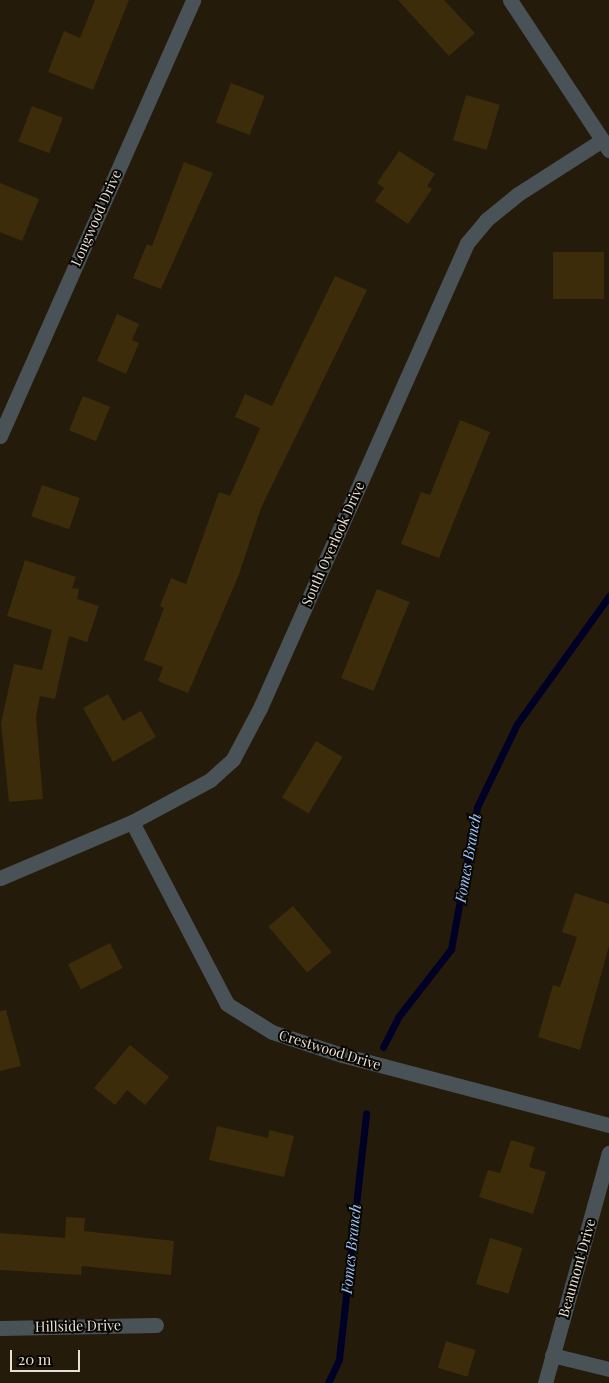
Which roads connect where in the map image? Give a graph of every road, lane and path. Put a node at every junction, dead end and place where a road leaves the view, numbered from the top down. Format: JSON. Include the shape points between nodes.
{"nodes":[{"id":1,"x":193,"y":0,"type":"edge"},
{"id":2,"x":510,"y":0,"type":"edge"},
{"id":3,"x":605,"y":145,"type":"edge"},
{"id":4,"x":0,"y":436,"type":"edge"},
{"id":5,"x":132,"y":822,"type":"junction"},
{"id":6,"x":0,"y":878,"type":"edge"},
{"id":7,"x":609,"y":1125,"type":"edge"},
{"id":8,"x":609,"y":1154,"type":"edge"},
{"id":9,"x":156,"y":1325,"type":"dead end"},
{"id":10,"x":0,"y":1328,"type":"edge"},
{"id":11,"x":552,"y":1355,"type":"junction"},
{"id":12,"x":609,"y":1369,"type":"edge"},
{"id":13,"x":545,"y":1383,"type":"edge"}],
"edges":[{"from":1,"to":4,"type":"street","name":"Longwood Drive"},
{"from":2,"to":3,"type":"street"},
{"from":3,"to":5,"type":"street","name":"South Overlook Drive","via":[[518,194],[486,220],[467,243],[260,708],[234,759],[210,780]]},
{"from":5,"to":6,"type":"street","name":"South Overlook Drive"},
{"from":5,"to":7,"type":"street","name":"Crestwood Drive","via":[[227,1004],[272,1032],[334,1052]]},
{"from":8,"to":11,"type":"street","name":"Beaumont Drive"},
{"from":9,"to":10,"type":"street","name":"Hillside Drive"},
{"from":11,"to":12,"type":"street"},
{"from":11,"to":13,"type":"street","name":"Beaumont Drive"}]}
